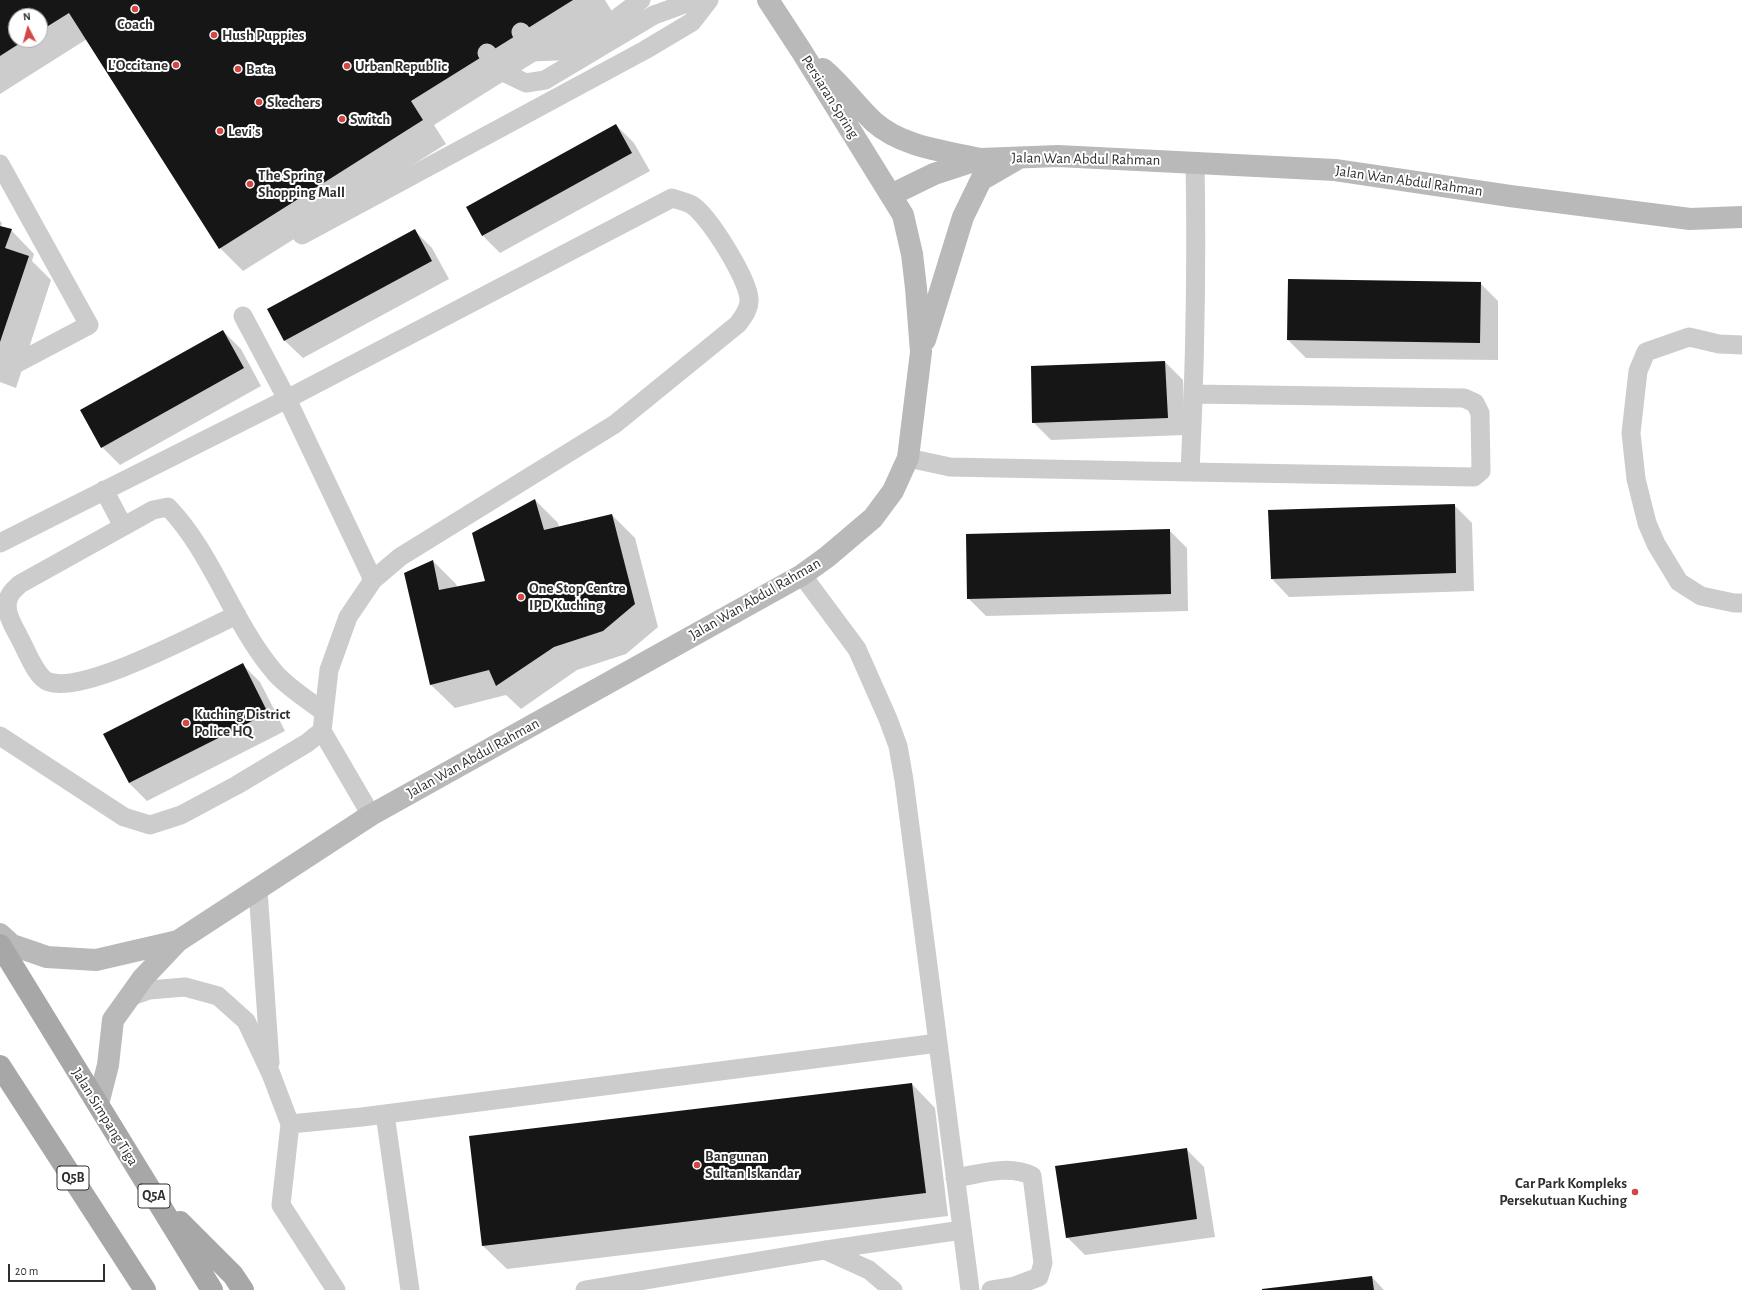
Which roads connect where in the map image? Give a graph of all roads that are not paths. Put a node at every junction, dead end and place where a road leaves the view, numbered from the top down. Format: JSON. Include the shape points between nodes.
{"nodes":[{"id":1,"x":641,"y":0,"type":"edge"},
{"id":2,"x":695,"y":0,"type":"edge"},
{"id":3,"x":709,"y":0,"type":"edge"},
{"id":4,"x":768,"y":0,"type":"edge"},
{"id":5,"x":521,"y":32,"type":"dead end"},
{"id":6,"x":802,"y":52,"type":"junction"},
{"id":7,"x":488,"y":53,"type":"dead end"},
{"id":8,"x":1024,"y":156,"type":"junction"},
{"id":9,"x":980,"y":159,"type":"junction"},
{"id":10,"x":1195,"y":162,"type":"junction"},
{"id":11,"x":0,"y":164,"type":"edge"},
{"id":12,"x":891,"y":195,"type":"junction"},
{"id":13,"x":1742,"y":218,"type":"edge"},
{"id":14,"x":302,"y":234,"type":"dead end"},
{"id":15,"x":243,"y":316,"type":"dead end"},
{"id":16,"x":1742,"y":345,"type":"edge"},
{"id":17,"x":921,"y":352,"type":"junction"},
{"id":18,"x":0,"y":372,"type":"edge"},
{"id":19,"x":1193,"y":394,"type":"junction"},
{"id":20,"x":287,"y":399,"type":"junction"},
{"id":21,"x":908,"y":458,"type":"junction"},
{"id":22,"x":1190,"y":472,"type":"junction"},
{"id":23,"x":104,"y":490,"type":"junction"},
{"id":24,"x":123,"y":526,"type":"junction"},
{"id":25,"x":0,"y":543,"type":"edge"},
{"id":26,"x":802,"y":575,"type":"junction"},
{"id":27,"x":373,"y":580,"type":"junction"},
{"id":28,"x":1742,"y":603,"type":"edge"},
{"id":29,"x":236,"y":615,"type":"junction"},
{"id":30,"x":324,"y":712,"type":"junction"},
{"id":31,"x":322,"y":731,"type":"junction"},
{"id":32,"x":0,"y":736,"type":"edge"},
{"id":33,"x":371,"y":815,"type":"junction"},
{"id":34,"x":258,"y":890,"type":"junction"},
{"id":35,"x":0,"y":934,"type":"edge"},
{"id":36,"x":178,"y":942,"type":"junction"},
{"id":37,"x":0,"y":945,"type":"edge"},
{"id":38,"x":129,"y":997,"type":"junction"},
{"id":39,"x":938,"y":1043,"type":"junction"},
{"id":40,"x":0,"y":1066,"type":"edge"},
{"id":41,"x":271,"y":1074,"type":"junction"},
{"id":42,"x":98,"y":1104,"type":"junction"},
{"id":43,"x":385,"y":1114,"type":"junction"},
{"id":44,"x":290,"y":1124,"type":"junction"},
{"id":45,"x":955,"y":1178,"type":"junction"},
{"id":46,"x":155,"y":1197,"type":"junction"},
{"id":47,"x":962,"y":1230,"type":"junction"},
{"id":48,"x":107,"y":1232,"type":"junction"},
{"id":49,"x":825,"y":1250,"type":"junction"},
{"id":50,"x":212,"y":1289,"type":"edge"},
{"id":51,"x":131,"y":1290,"type":"edge"},
{"id":52,"x":145,"y":1290,"type":"edge"},
{"id":53,"x":243,"y":1290,"type":"edge"},
{"id":54,"x":336,"y":1290,"type":"edge"},
{"id":55,"x":410,"y":1290,"type":"edge"},
{"id":56,"x":585,"y":1290,"type":"edge"},
{"id":57,"x":893,"y":1290,"type":"edge"},
{"id":58,"x":970,"y":1290,"type":"edge"},
{"id":59,"x":991,"y":1290,"type":"edge"}],
"edges":[{"from":1,"to":5,"type":"lane","via":[[604,28],[557,51],[532,52]]},
{"from":2,"to":7,"type":"lane","via":[[654,15],[545,80],[526,83],[505,73]]},
{"from":3,"to":14,"type":"lane","via":[[692,22],[645,50]]},
{"from":4,"to":6,"type":"street","name":"Persiaran Spring"},
{"from":6,"to":9,"type":"street","via":[[832,77],[875,123],[893,135],[912,143]]},
{"from":6,"to":12,"type":"street","name":"Persiaran Spring"},
{"from":8,"to":9,"type":"street","name":"Jalan Wan Abdul Rahman"},
{"from":8,"to":10,"type":"street","name":"Jalan Wan Abdul Rahman"},
{"from":8,"to":17,"type":"street","via":[[981,180],[963,217]]},
{"from":9,"to":12,"type":"street","name":"Jalan Wan Abdul Rahman","via":[[934,174]]},
{"from":10,"to":13,"type":"street","name":"Jalan Wan Abdul Rahman","via":[[1335,170],[1690,219]]},
{"from":10,"to":19,"type":"lane"},
{"from":11,"to":18,"type":"lane","via":[[89,325]]},
{"from":12,"to":17,"type":"street","name":"Jalan Wan Abdul Rahman","via":[[903,215],[912,254]]},
{"from":15,"to":20,"type":"lane"},
{"from":16,"to":28,"type":"lane","via":[[1718,344],[1689,337],[1646,352],[1638,371],[1631,433],[1636,478],[1647,523],[1656,544],[1679,582],[1702,596]]},
{"from":17,"to":21,"type":"street","name":"Jalan Wan Abdul Rahman"},
{"from":19,"to":22,"type":"lane"},
{"from":19,"to":22,"type":"lane","via":[[1464,398],[1475,403],[1480,413],[1480,471],[1474,477]]},
{"from":20,"to":23,"type":"lane"},
{"from":20,"to":27,"type":"lane"},
{"from":20,"to":27,"type":"lane","via":[[672,198],[692,205],[706,217],[738,267],[749,299],[746,313],[738,324],[615,424],[406,553]]},
{"from":21,"to":22,"type":"lane","via":[[950,467]]},
{"from":21,"to":26,"type":"street","name":"Jalan Wan Abdul Rahman","via":[[892,491],[872,518]]},
{"from":23,"to":24,"type":"lane"},
{"from":23,"to":25,"type":"lane"},
{"from":24,"to":29,"type":"lane","via":[[153,510],[168,507],[180,519],[208,563]]},
{"from":24,"to":29,"type":"lane","via":[[20,584],[9,595],[7,612],[38,675],[48,682],[67,683],[95,678],[141,660]]},
{"from":26,"to":33,"type":"street","name":"Jalan Wan Abdul Rahman"},
{"from":26,"to":39,"type":"lane","via":[[857,649],[898,746]]},
{"from":27,"to":30,"type":"lane","via":[[348,617],[329,670]]},
{"from":29,"to":30,"type":"lane","via":[[276,674]]},
{"from":30,"to":31,"type":"lane"},
{"from":31,"to":32,"type":"lane","via":[[237,785],[181,815],[150,826],[124,817]]},
{"from":31,"to":33,"type":"lane"},
{"from":33,"to":34,"type":"street","name":"Jalan Wan Abdul Rahman"},
{"from":34,"to":36,"type":"street","name":"Jalan Wan Abdul Rahman"},
{"from":34,"to":41,"type":"lane"},
{"from":35,"to":36,"type":"street","via":[[12,945],[47,957],[96,960]]},
{"from":36,"to":38,"type":"street","via":[[143,978]]},
{"from":37,"to":42,"type":"main road","name":"Jalan Simpang Tiga","number":"Q5A"},
{"from":38,"to":41,"type":"lane","via":[[149,990],[185,987],[218,996],[246,1021]]},
{"from":38,"to":42,"type":"street","via":[[113,1020],[108,1065]]},
{"from":39,"to":43,"type":"lane"},
{"from":39,"to":45,"type":"lane"},
{"from":40,"to":48,"type":"main road","number":"Q5B"},
{"from":41,"to":44,"type":"lane"},
{"from":42,"to":46,"type":"main road","name":"Jalan Simpang Tiga","number":"Q5A"},
{"from":43,"to":44,"type":"lane"},
{"from":43,"to":55,"type":"lane"},
{"from":44,"to":54,"type":"lane","via":[[281,1205]]},
{"from":45,"to":47,"type":"lane"},
{"from":45,"to":59,"type":"lane","via":[[1008,1170],[1023,1171],[1032,1176],[1043,1263],[1039,1277],[1015,1286]]},
{"from":46,"to":50,"type":"main road","name":"Jalan Simpang Tiga","number":"Q5A"},
{"from":46,"to":53,"type":"main road","number":"Q5A","via":[[233,1274]]},
{"from":47,"to":49,"type":"lane"},
{"from":47,"to":58,"type":"lane"},
{"from":48,"to":51,"type":"main road","number":"Q5B"},
{"from":48,"to":52,"type":"main road","number":"Q5B"},
{"from":49,"to":56,"type":"lane"},
{"from":49,"to":57,"type":"lane","via":[[869,1270]]}]}
